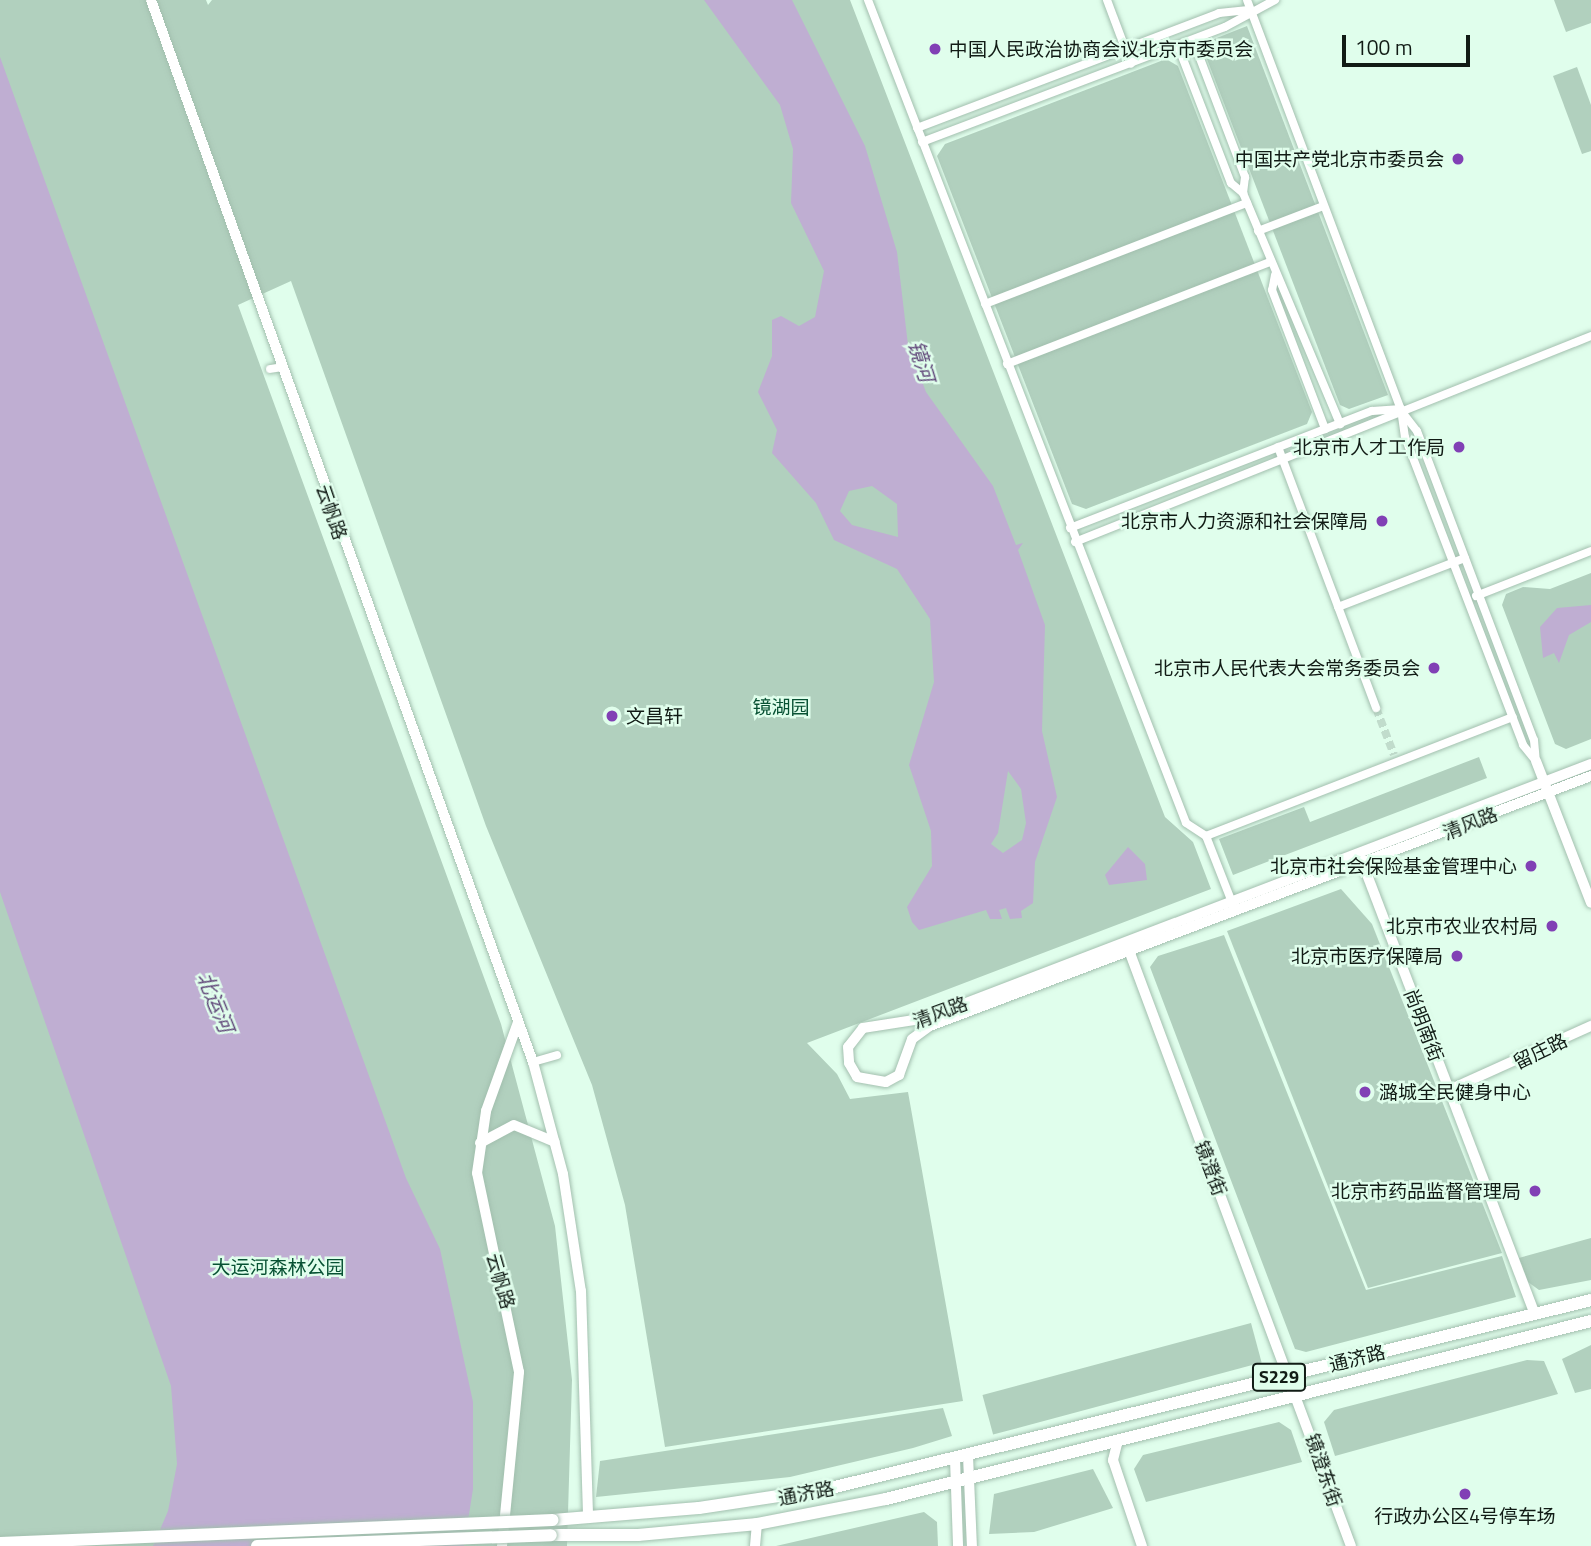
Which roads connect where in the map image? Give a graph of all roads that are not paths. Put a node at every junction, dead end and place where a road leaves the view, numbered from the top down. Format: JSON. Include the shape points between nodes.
{"nodes":[{"id":1,"x":151,"y":0,"type":"edge"},
{"id":2,"x":868,"y":0,"type":"edge"},
{"id":3,"x":1107,"y":0,"type":"edge"},
{"id":4,"x":1241,"y":0,"type":"edge"},
{"id":5,"x":1247,"y":0,"type":"edge"},
{"id":6,"x":1275,"y":0,"type":"edge"},
{"id":7,"x":1249,"y":10,"type":"junction"},
{"id":8,"x":1193,"y":40,"type":"junction"},
{"id":9,"x":1178,"y":46,"type":"junction"},
{"id":10,"x":1125,"y":49,"type":"junction"},
{"id":11,"x":1131,"y":64,"type":"junction"},
{"id":12,"x":917,"y":128,"type":"junction"},
{"id":13,"x":922,"y":142,"type":"junction"},
{"id":14,"x":1243,"y":193,"type":"junction"},
{"id":15,"x":1247,"y":203,"type":"junction"},
{"id":16,"x":1323,"y":206,"type":"junction"},
{"id":17,"x":1258,"y":232,"type":"junction"},
{"id":18,"x":1270,"y":261,"type":"junction"},
{"id":19,"x":1275,"y":275,"type":"junction"},
{"id":20,"x":985,"y":304,"type":"junction"},
{"id":21,"x":1591,"y":336,"type":"edge"},
{"id":22,"x":1007,"y":364,"type":"junction"},
{"id":23,"x":283,"y":367,"type":"junction"},
{"id":24,"x":270,"y":369,"type":"dead end"},
{"id":25,"x":1401,"y":409,"type":"junction"},
{"id":26,"x":1340,"y":424,"type":"junction"},
{"id":27,"x":1325,"y":429,"type":"junction"},
{"id":28,"x":1278,"y":447,"type":"junction"},
{"id":29,"x":1284,"y":462,"type":"junction"},
{"id":30,"x":1070,"y":528,"type":"junction"},
{"id":31,"x":1075,"y":542,"type":"junction"},
{"id":32,"x":1591,"y":551,"type":"edge"},
{"id":33,"x":1465,"y":558,"type":"junction"},
{"id":34,"x":1453,"y":563,"type":"junction"},
{"id":35,"x":1479,"y":595,"type":"junction"},
{"id":36,"x":1468,"y":600,"type":"junction"},
{"id":37,"x":1338,"y":607,"type":"junction"},
{"id":38,"x":1377,"y":708,"type":"tunnel mouth"},
{"id":39,"x":1513,"y":717,"type":"junction"},
{"id":40,"x":1536,"y":761,"type":"junction"},
{"id":41,"x":1591,"y":764,"type":"edge"},
{"id":42,"x":1591,"y":776,"type":"edge"},
{"id":43,"x":1547,"y":788,"type":"junction"},
{"id":44,"x":1206,"y":836,"type":"junction"},
{"id":45,"x":1361,"y":859,"type":"junction"},
{"id":46,"x":1591,"y":903,"type":"edge"},
{"id":47,"x":1233,"y":908,"type":"junction"},
{"id":48,"x":1128,"y":947,"type":"junction"},
{"id":49,"x":518,"y":1021,"type":"junction"},
{"id":50,"x":1591,"y":1026,"type":"edge"},
{"id":51,"x":557,"y":1055,"type":"dead end"},
{"id":52,"x":533,"y":1062,"type":"junction"},
{"id":53,"x":1449,"y":1090,"type":"junction"},
{"id":54,"x":555,"y":1142,"type":"junction"},
{"id":55,"x":480,"y":1143,"type":"junction"},
{"id":56,"x":1591,"y":1300,"type":"edge"},
{"id":57,"x":1535,"y":1314,"type":"junction"},
{"id":58,"x":1591,"y":1321,"type":"edge"},
{"id":59,"x":1288,"y":1375,"type":"junction"},
{"id":60,"x":1296,"y":1394,"type":"junction"},
{"id":61,"x":1118,"y":1440,"type":"junction"},
{"id":62,"x":961,"y":1458,"type":"junction"},
{"id":63,"x":969,"y":1481,"type":"junction"},
{"id":64,"x":956,"y":1484,"type":"junction"},
{"id":65,"x":588,"y":1518,"type":"junction"},
{"id":66,"x":757,"y":1524,"type":"junction"},
{"id":67,"x":581,"y":1541,"type":"edge"},
{"id":68,"x":0,"y":1542,"type":"edge"},
{"id":69,"x":257,"y":1546,"type":"edge"},
{"id":70,"x":502,"y":1546,"type":"edge"},
{"id":71,"x":755,"y":1546,"type":"edge"},
{"id":72,"x":958,"y":1546,"type":"edge"},
{"id":73,"x":972,"y":1546,"type":"edge"},
{"id":74,"x":1142,"y":1546,"type":"edge"},
{"id":75,"x":1351,"y":1546,"type":"edge"}],
"edges":[{"from":1,"to":23,"type":"street","name":"云帆路"},
{"from":2,"to":12,"type":"street"},
{"from":3,"to":10,"type":"street"},
{"from":4,"to":7,"type":"street"},
{"from":5,"to":7,"type":"street"},
{"from":6,"to":7,"type":"street"},
{"from":7,"to":8,"type":"street"},
{"from":7,"to":10,"type":"street","via":[[1219,13]]},
{"from":7,"to":16,"type":"street"},
{"from":8,"to":9,"type":"street"},
{"from":8,"to":14,"type":"street","via":[[1245,177]]},
{"from":9,"to":11,"type":"street"},
{"from":9,"to":14,"type":"street","via":[[1231,183]]},
{"from":10,"to":11,"type":"street"},
{"from":10,"to":12,"type":"street"},
{"from":11,"to":13,"type":"street"},
{"from":12,"to":13,"type":"street"},
{"from":13,"to":20,"type":"street"},
{"from":14,"to":15,"type":"street"},
{"from":15,"to":17,"type":"street"},
{"from":15,"to":20,"type":"street"},
{"from":16,"to":17,"type":"street"},
{"from":16,"to":25,"type":"street"},
{"from":17,"to":18,"type":"street"},
{"from":18,"to":19,"type":"street"},
{"from":18,"to":22,"type":"street"},
{"from":19,"to":26,"type":"street","via":[[1286,285]]},
{"from":19,"to":27,"type":"street","via":[[1272,290]]},
{"from":20,"to":22,"type":"street"},
{"from":21,"to":25,"type":"street"},
{"from":22,"to":30,"type":"street"},
{"from":23,"to":24,"type":"street"},
{"from":23,"to":49,"type":"street","name":"云帆路"},
{"from":25,"to":26,"type":"street"},
{"from":25,"to":29,"type":"street","via":[[1378,426]]},
{"from":25,"to":33,"type":"street","via":[[1417,431]]},
{"from":25,"to":34,"type":"street"},
{"from":26,"to":27,"type":"street"},
{"from":27,"to":28,"type":"street"},
{"from":28,"to":29,"type":"street"},
{"from":28,"to":30,"type":"street"},
{"from":29,"to":31,"type":"street"},
{"from":29,"to":37,"type":"street"},
{"from":30,"to":31,"type":"street"},
{"from":31,"to":44,"type":"street","via":[[1179,814]]},
{"from":32,"to":35,"type":"street"},
{"from":33,"to":34,"type":"street"},
{"from":33,"to":35,"type":"street"},
{"from":34,"to":36,"type":"street"},
{"from":34,"to":37,"type":"street"},
{"from":35,"to":36,"type":"street"},
{"from":35,"to":40,"type":"street","via":[[1534,740]]},
{"from":36,"to":39,"type":"street"},
{"from":37,"to":38,"type":"street"},
{"from":39,"to":40,"type":"street"},
{"from":39,"to":44,"type":"street"},
{"from":40,"to":43,"type":"street"},
{"from":41,"to":43,"type":"street","name":"清风路"},
{"from":42,"to":43,"type":"street","name":"清风路"},
{"from":43,"to":45,"type":"street","name":"清风路"},
{"from":43,"to":46,"type":"street"},
{"from":44,"to":47,"type":"street"},
{"from":45,"to":47,"type":"street","name":"清风路"},
{"from":45,"to":53,"type":"street","name":"尚明南街"},
{"from":47,"to":48,"type":"street","name":"清风路"},
{"from":48,"to":48,"type":"street","name":"清风路","via":[[904,1026],[863,1028],[848,1047],[849,1063],[857,1077],[886,1082],[899,1075],[918,1032]]},
{"from":48,"to":59,"type":"street","name":"镜澄街"},
{"from":49,"to":52,"type":"street","name":"云帆路"},
{"from":49,"to":55,"type":"street","name":"云帆路"},
{"from":50,"to":53,"type":"street","name":"留庄路"},
{"from":51,"to":52,"type":"street"},
{"from":52,"to":54,"type":"street","name":"云帆路"},
{"from":53,"to":57,"type":"street","name":"尚明南街"},
{"from":54,"to":55,"type":"street","via":[[514,1125]]},
{"from":54,"to":65,"type":"street","name":"云帆路","via":[[582,1292]]},
{"from":55,"to":70,"type":"street","name":"云帆路","via":[[478,1195],[519,1372]]},
{"from":56,"to":57,"type":"main road","name":"通济路","number":"S229"},
{"from":57,"to":59,"type":"main road","name":"通济路","number":"S229"},
{"from":58,"to":60,"type":"main road","name":"通济路","number":"S229"},
{"from":59,"to":60,"type":"street","name":"镜澄街"},
{"from":59,"to":62,"type":"main road","name":"通济路","number":"S229"},
{"from":60,"to":61,"type":"main road","name":"通济路","number":"S229"},
{"from":60,"to":75,"type":"street","name":"镜澄东街"},
{"from":61,"to":63,"type":"main road","name":"通济路","number":"S229"},
{"from":61,"to":74,"type":"street","via":[[1113,1460]]},
{"from":62,"to":63,"type":"street"},
{"from":62,"to":64,"type":"street"},
{"from":62,"to":65,"type":"main road","name":"通济路","number":"S229","via":[[762,1501]]},
{"from":63,"to":64,"type":"main road","name":"通济路"},
{"from":63,"to":73,"type":"street"},
{"from":64,"to":66,"type":"main road","name":"通济路"},
{"from":64,"to":72,"type":"street"},
{"from":65,"to":68,"type":"main road","name":"通济路","number":"S229","bridge":true},
{"from":66,"to":67,"type":"main road","name":"通济路"},
{"from":66,"to":71,"type":"street"},
{"from":67,"to":69,"type":"main road","name":"通济路","bridge":true,"via":[[551,1535]]}]}
